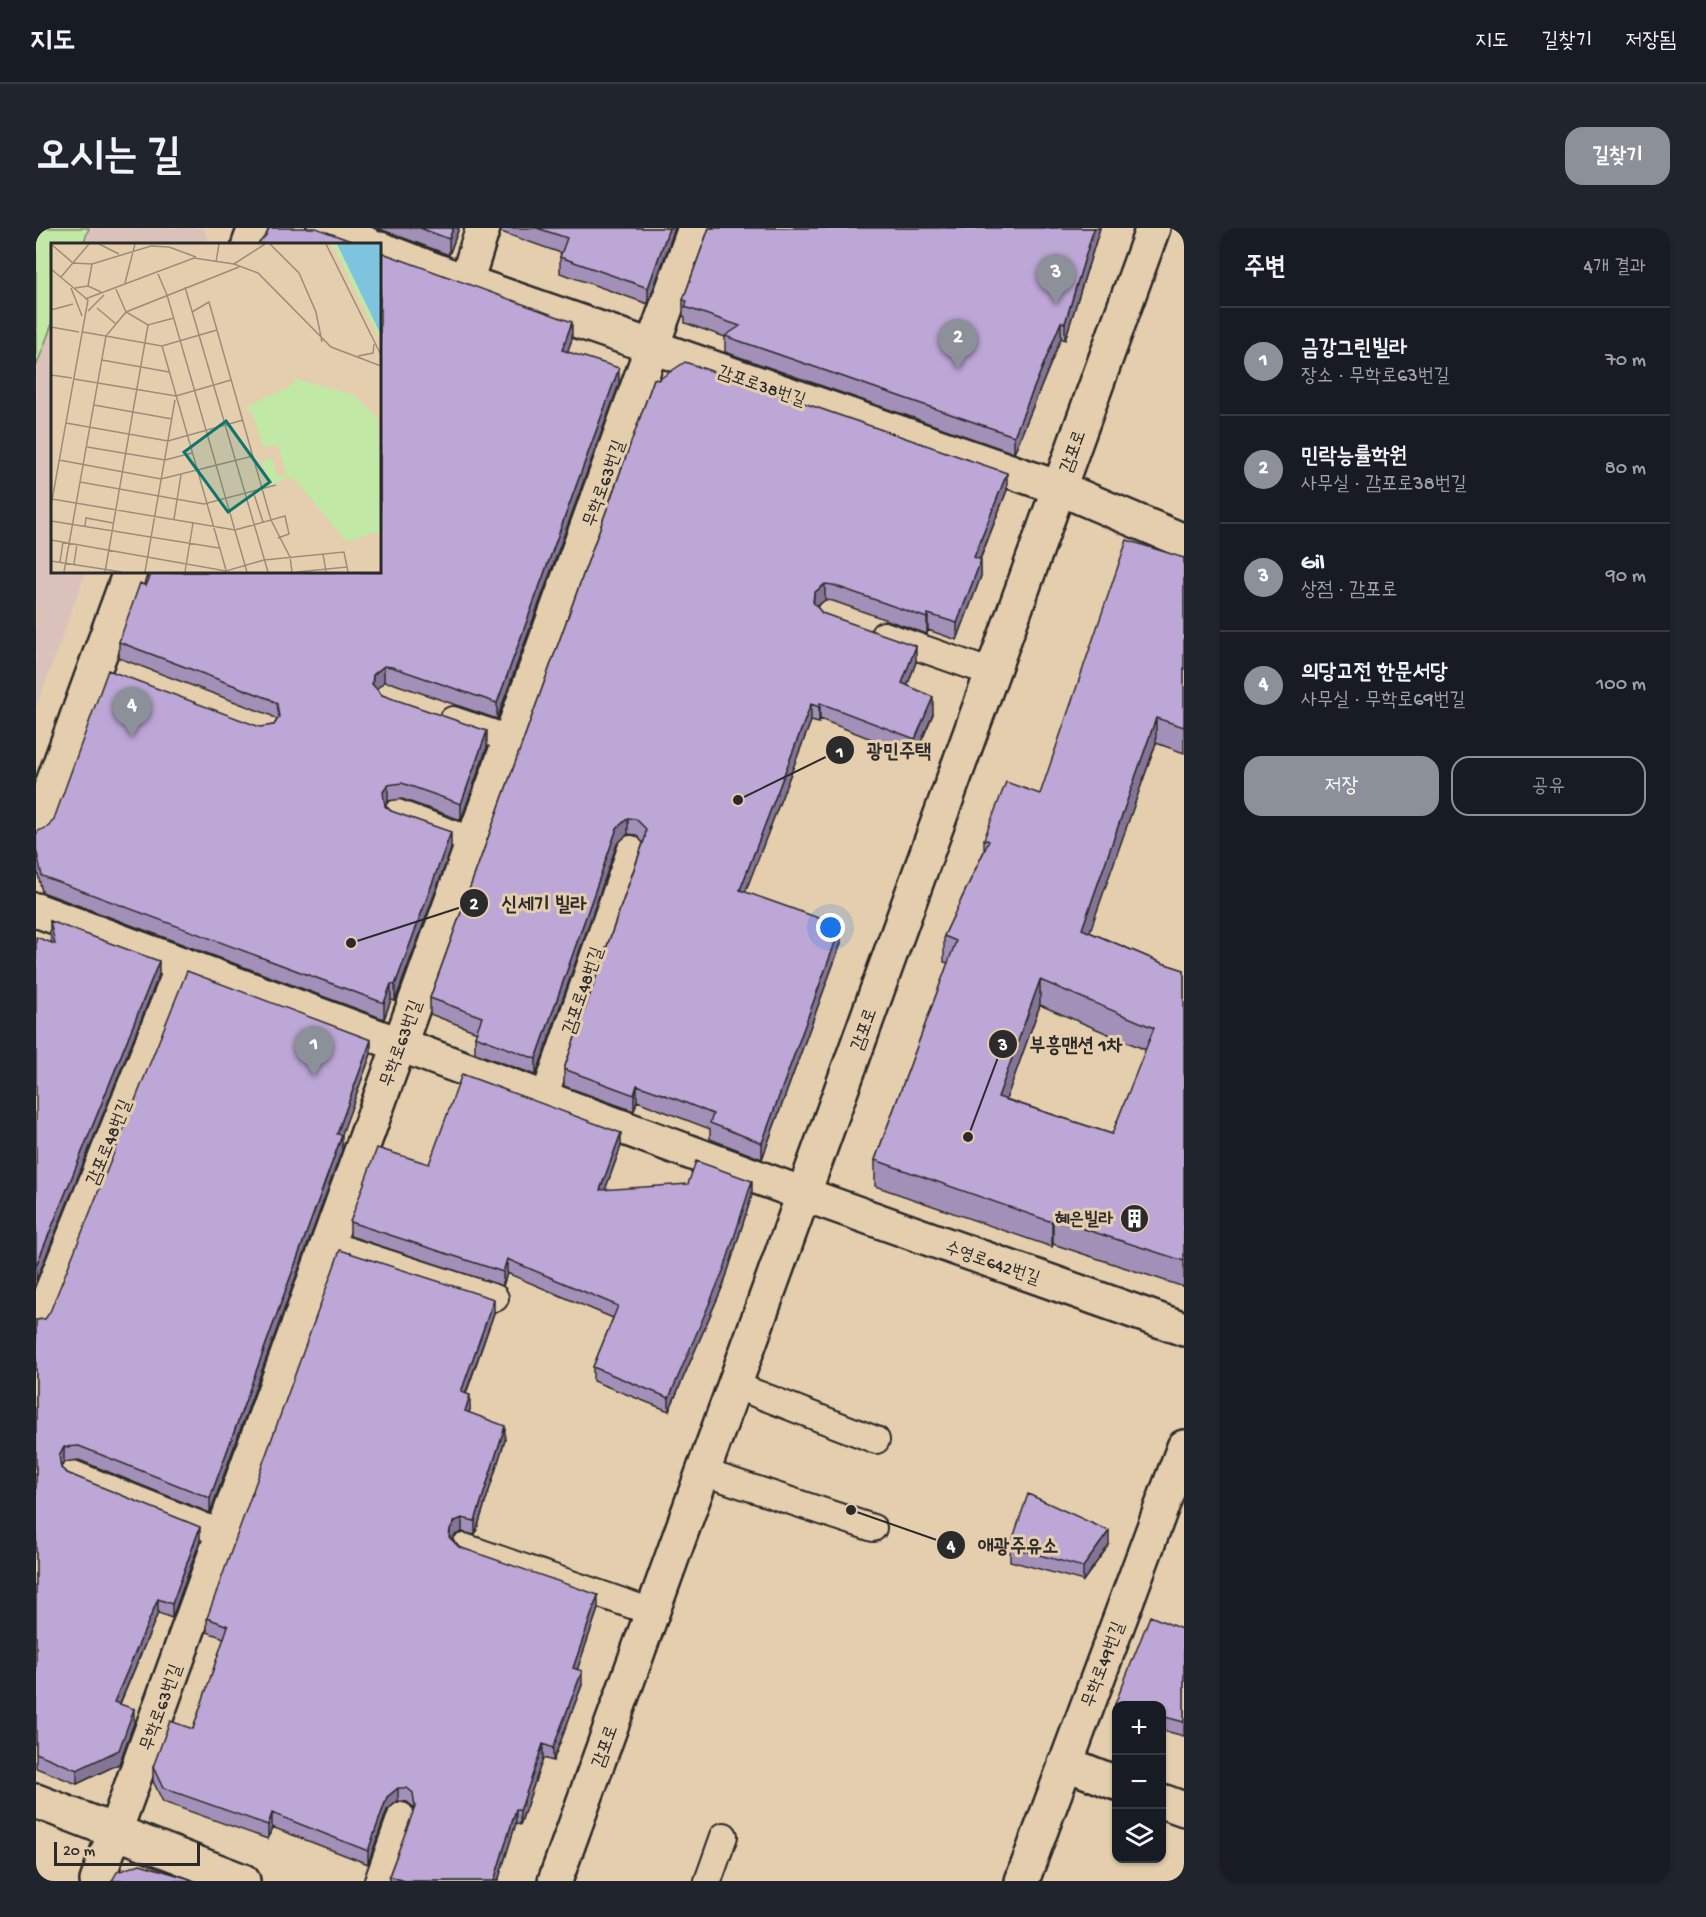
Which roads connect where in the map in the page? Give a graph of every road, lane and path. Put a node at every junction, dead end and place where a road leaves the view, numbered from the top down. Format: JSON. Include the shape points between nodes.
{"nodes":[{"id":1,"x":255,"y":228,"type":"edge"},
{"id":2,"x":324,"y":228,"type":"edge"},
{"id":3,"x":483,"y":228,"type":"edge"},
{"id":4,"x":695,"y":228,"type":"edge"},
{"id":5,"x":1153,"y":228,"type":"edge"},
{"id":6,"x":249,"y":243,"type":"edge"},
{"id":7,"x":364,"y":243,"type":"edge"},
{"id":8,"x":381,"y":249,"type":"edge"},
{"id":9,"x":466,"y":282,"type":"junction"},
{"id":10,"x":652,"y":347,"type":"junction"},
{"id":11,"x":1059,"y":488,"type":"junction"},
{"id":12,"x":1184,"y":541,"type":"edge"},
{"id":13,"x":130,"y":573,"type":"edge"},
{"id":14,"x":860,"y":627,"type":"edge"},
{"id":15,"x":992,"y":673,"type":"junction"},
{"id":16,"x":432,"y":712,"type":"edge"},
{"id":17,"x":510,"y":739,"type":"junction"},
{"id":18,"x":397,"y":813,"type":"edge"},
{"id":19,"x":36,"y":829,"type":"edge"},
{"id":20,"x":473,"y":841,"type":"junction"},
{"id":21,"x":631,"y":849,"type":"dead end"},
{"id":22,"x":36,"y":910,"type":"edge"},
{"id":23,"x":180,"y":963,"type":"junction"},
{"id":24,"x":399,"y":1045,"type":"junction"},
{"id":25,"x":544,"y":1098,"type":"junction"},
{"id":26,"x":803,"y":1194,"type":"junction"},
{"id":27,"x":327,"y":1244,"type":"junction"},
{"id":28,"x":495,"y":1298,"type":"edge"},
{"id":29,"x":36,"y":1321,"type":"edge"},
{"id":30,"x":1184,"y":1329,"type":"edge"},
{"id":31,"x":734,"y":1385,"type":"junction"},
{"id":32,"x":876,"y":1440,"type":"dead end"},
{"id":33,"x":1184,"y":1447,"type":"edge"},
{"id":34,"x":703,"y":1472,"type":"junction"},
{"id":35,"x":73,"y":1474,"type":"edge"},
{"id":36,"x":873,"y":1528,"type":"dead end"},
{"id":37,"x":223,"y":1534,"type":"junction"},
{"id":38,"x":464,"y":1547,"type":"edge"},
{"id":39,"x":652,"y":1612,"type":"junction"},
{"id":40,"x":1065,"y":1763,"type":"junction"},
{"id":41,"x":1112,"y":1781,"type":"edge"},
{"id":42,"x":36,"y":1801,"type":"edge"},
{"id":43,"x":1166,"y":1803,"type":"edge"},
{"id":44,"x":1184,"y":1809,"type":"edge"},
{"id":45,"x":401,"y":1816,"type":"dead end"},
{"id":46,"x":115,"y":1832,"type":"junction"},
{"id":47,"x":724,"y":1836,"type":"dead end"},
{"id":48,"x":97,"y":1881,"type":"edge"},
{"id":49,"x":243,"y":1881,"type":"edge"},
{"id":50,"x":378,"y":1881,"type":"edge"},
{"id":51,"x":555,"y":1881,"type":"edge"},
{"id":52,"x":708,"y":1881,"type":"edge"},
{"id":53,"x":1022,"y":1881,"type":"edge"}],
"edges":[{"from":1,"to":6,"type":"street"},
{"from":2,"to":7,"type":"street"},
{"from":3,"to":9,"type":"street"},
{"from":4,"to":10,"type":"street","name":"무학로63번길"},
{"from":5,"to":11,"type":"street","name":"감포로"},
{"from":8,"to":9,"type":"street","name":"감포로38번길"},
{"from":9,"to":10,"type":"street","name":"감포로38번길"},
{"from":10,"to":11,"type":"street","name":"감포로38번길"},
{"from":10,"to":17,"type":"street","name":"무학로63번길"},
{"from":11,"to":12,"type":"street","name":"감포로38번길"},
{"from":11,"to":15,"type":"street","name":"감포로"},
{"from":13,"to":19,"type":"street","via":[[106,670]]},
{"from":14,"to":15,"type":"lane"},
{"from":15,"to":26,"type":"street","name":"감포로"},
{"from":16,"to":17,"type":"lane"},
{"from":17,"to":20,"type":"street","name":"무학로63번길"},
{"from":18,"to":20,"type":"lane"},
{"from":20,"to":24,"type":"street","name":"무학로63번길"},
{"from":21,"to":25,"type":"lane","name":"감포로48번길"},
{"from":22,"to":23,"type":"street","name":"수영로642번길"},
{"from":23,"to":24,"type":"street","name":"수영로642번길"},
{"from":23,"to":29,"type":"lane","name":"감포로48번길"},
{"from":24,"to":25,"type":"street","name":"수영로642번길"},
{"from":24,"to":27,"type":"street","name":"무학로63번길"},
{"from":25,"to":26,"type":"street","name":"수영로642번길"},
{"from":26,"to":30,"type":"street","name":"수영로642번길"},
{"from":26,"to":31,"type":"street","name":"감포로"},
{"from":27,"to":28,"type":"lane"},
{"from":27,"to":37,"type":"street","name":"무학로63번길"},
{"from":31,"to":32,"type":"lane"},
{"from":31,"to":34,"type":"street","name":"감포로"},
{"from":33,"to":40,"type":"street","name":"무학로49번길"},
{"from":34,"to":36,"type":"lane"},
{"from":34,"to":39,"type":"street","name":"감포로"},
{"from":35,"to":37,"type":"lane"},
{"from":37,"to":46,"type":"street","name":"무학로63번길"},
{"from":38,"to":39,"type":"lane"},
{"from":39,"to":51,"type":"street","name":"감포로"},
{"from":40,"to":41,"type":"street"},
{"from":40,"to":53,"type":"street","name":"무학로49번길"},
{"from":42,"to":46,"type":"street"},
{"from":43,"to":44,"type":"street"},
{"from":45,"to":50,"type":"lane"},
{"from":46,"to":48,"type":"street","name":"무학로63번길"},
{"from":46,"to":49,"type":"street"},
{"from":47,"to":52,"type":"lane"}]}
